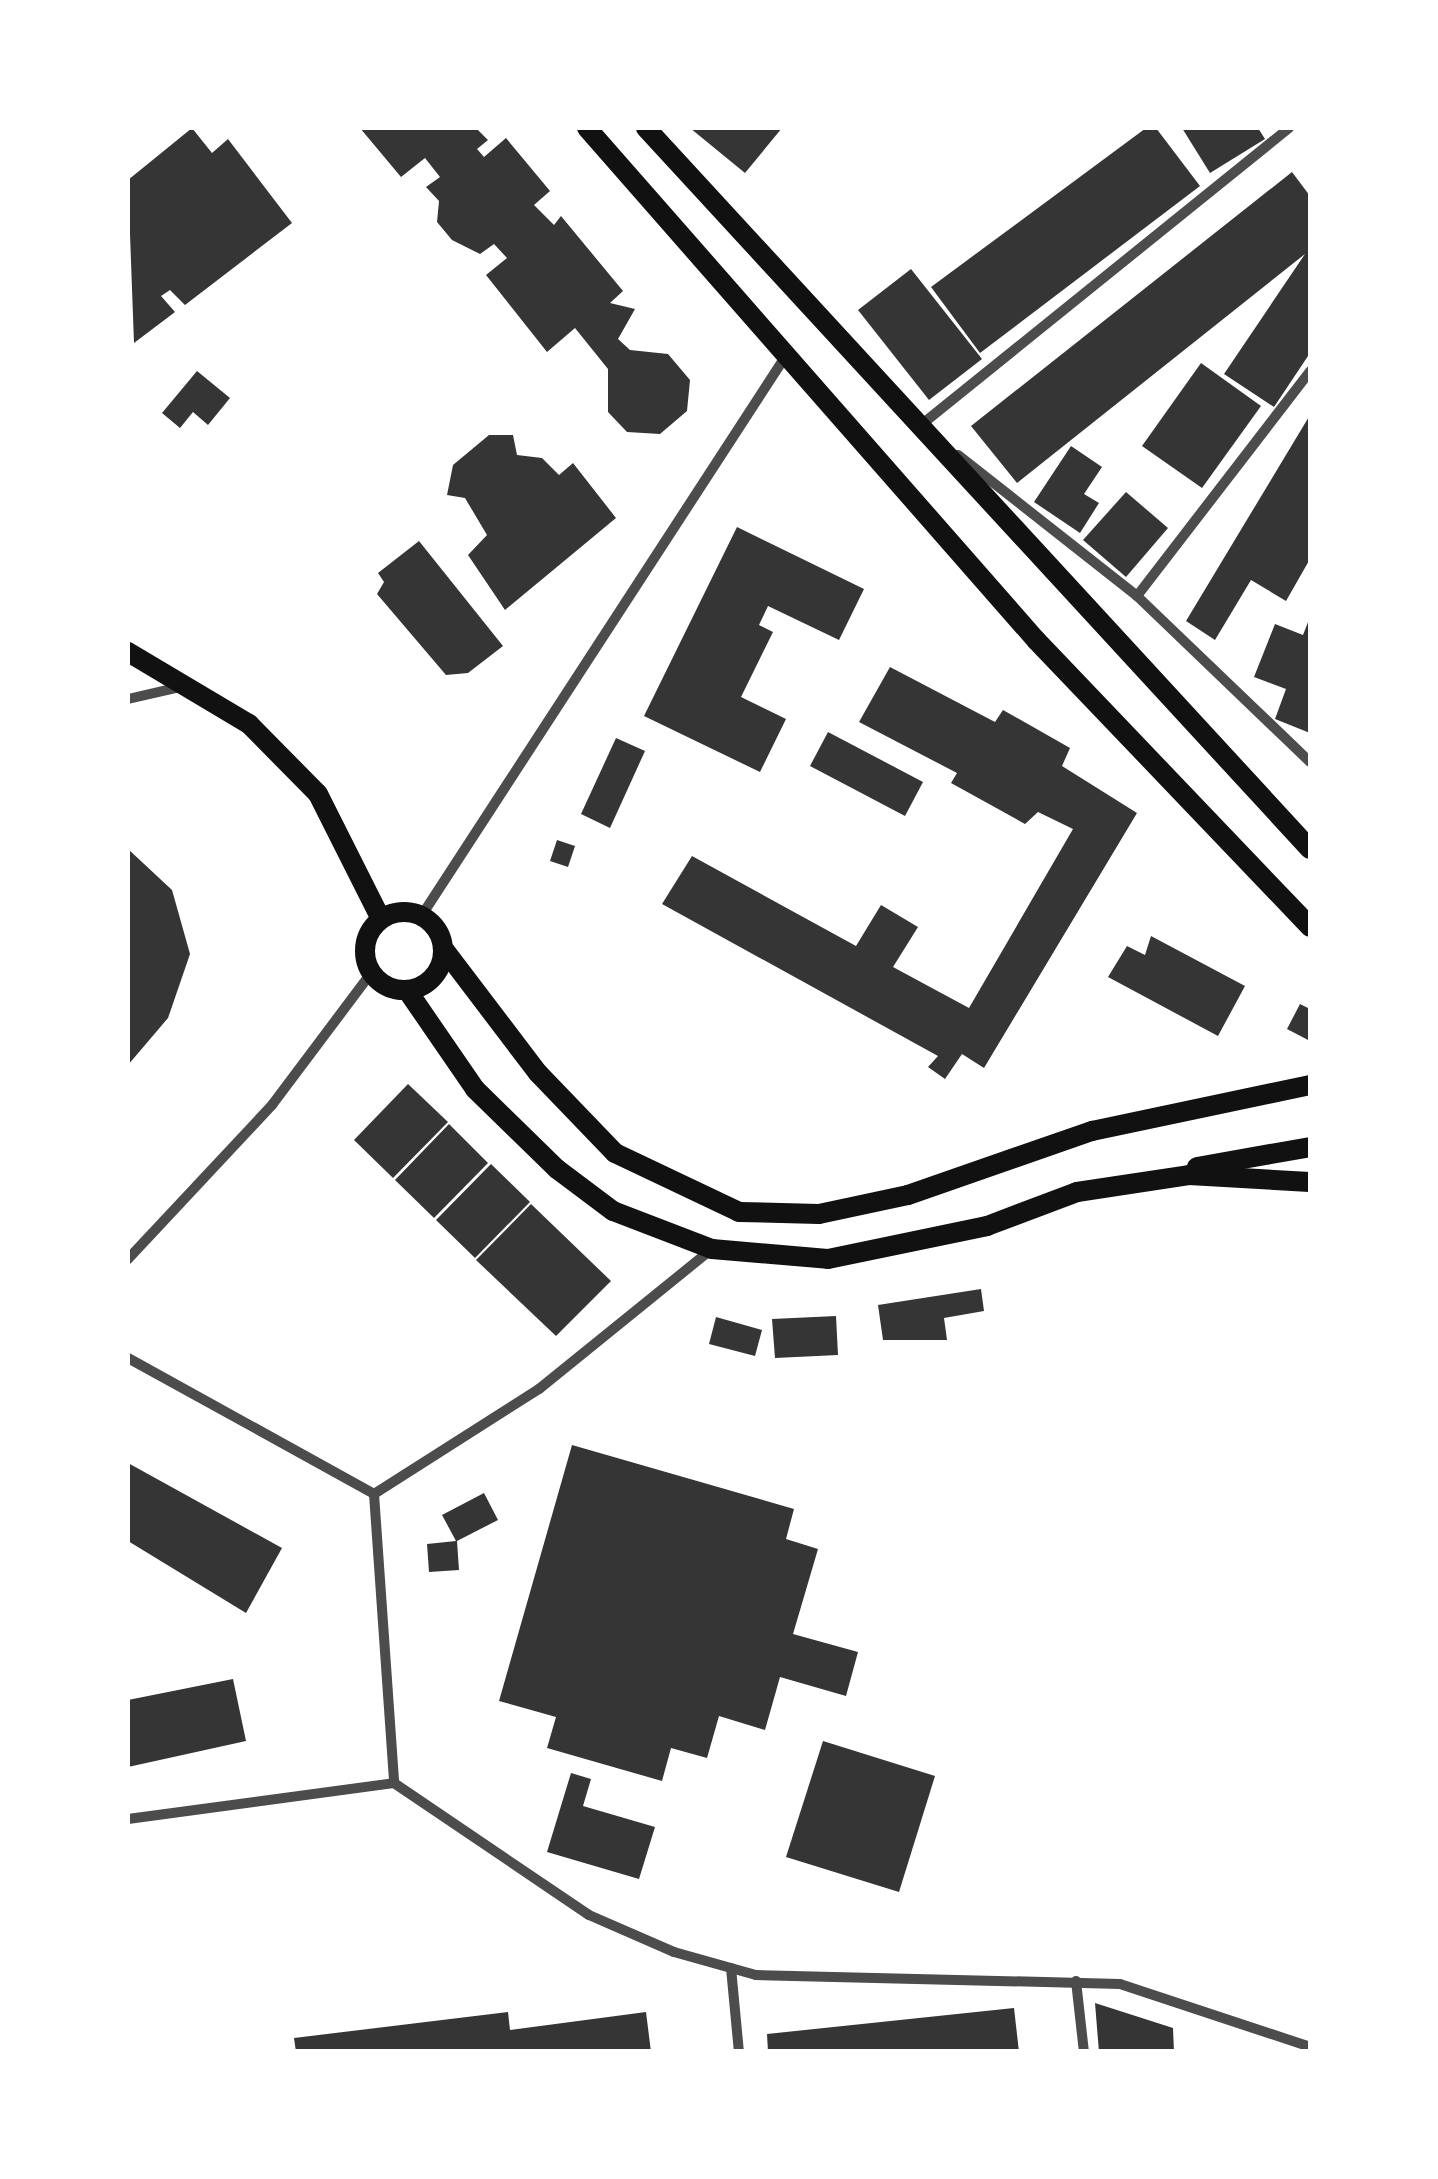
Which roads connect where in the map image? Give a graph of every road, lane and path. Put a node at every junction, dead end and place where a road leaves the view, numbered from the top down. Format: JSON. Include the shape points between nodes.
{"nodes":[{"id":1,"x":587,"y":128,"type":"edge"},
{"id":2,"x":646,"y":128,"type":"edge"},
{"id":3,"x":1290,"y":128,"type":"edge"},
{"id":4,"x":786,"y":356,"type":"junction"},
{"id":5,"x":1310,"y":370,"type":"edge"},
{"id":6,"x":921,"y":425,"type":"junction"},
{"id":7,"x":1138,"y":596,"type":"junction"},
{"id":8,"x":128,"y":652,"type":"edge"},
{"id":9,"x":180,"y":687,"type":"junction"},
{"id":10,"x":128,"y":700,"type":"edge"},
{"id":11,"x":1310,"y":762,"type":"edge"},
{"id":12,"x":1310,"y":850,"type":"edge"},
{"id":13,"x":422,"y":915,"type":"junction"},
{"id":14,"x":381,"y":918,"type":"junction"},
{"id":15,"x":1310,"y":927,"type":"edge"},
{"id":16,"x":443,"y":948,"type":"junction"},
{"id":17,"x":371,"y":973,"type":"junction"},
{"id":18,"x":406,"y":990,"type":"junction"},
{"id":19,"x":1310,"y":1085,"type":"edge"},
{"id":20,"x":1310,"y":1147,"type":"edge"},
{"id":21,"x":1310,"y":1182,"type":"edge"},
{"id":22,"x":1077,"y":1192,"type":"junction"},
{"id":23,"x":712,"y":1249,"type":"junction"},
{"id":24,"x":128,"y":1258,"type":"edge"},
{"id":25,"x":128,"y":1358,"type":"edge"},
{"id":26,"x":374,"y":1494,"type":"junction"},
{"id":27,"x":394,"y":1783,"type":"junction"},
{"id":28,"x":128,"y":1819,"type":"edge"},
{"id":29,"x":731,"y":1968,"type":"junction"},
{"id":30,"x":1076,"y":1982,"type":"junction"},
{"id":31,"x":1310,"y":2047,"type":"edge"},
{"id":32,"x":739,"y":2052,"type":"edge"},
{"id":33,"x":1084,"y":2052,"type":"edge"}],
"edges":[{"from":1,"to":4,"type":"main road"},
{"from":2,"to":6,"type":"main road"},
{"from":3,"to":6,"type":"street"},
{"from":4,"to":13,"type":"street"},
{"from":4,"to":15,"type":"main road","via":[[1036,640]]},
{"from":5,"to":7,"type":"street"},
{"from":6,"to":7,"type":"street"},
{"from":6,"to":12,"type":"main road"},
{"from":7,"to":11,"type":"street"},
{"from":8,"to":9,"type":"main road"},
{"from":9,"to":10,"type":"street"},
{"from":9,"to":14,"type":"main road","via":[[249,724],[318,794]]},
{"from":13,"to":14,"type":"main road"},
{"from":13,"to":16,"type":"main road"},
{"from":14,"to":17,"type":"main road","via":[[364,950]]},
{"from":16,"to":18,"type":"main road","via":[[429,981]]},
{"from":16,"to":19,"type":"main road","via":[[538,1073],[615,1153],[739,1212],[819,1214],[908,1196],[1092,1131]]},
{"from":17,"to":18,"type":"main road"},
{"from":17,"to":24,"type":"street","via":[[272,1105]]},
{"from":18,"to":23,"type":"main road","via":[[475,1089],[558,1169],[613,1211]]},
{"from":20,"to":22,"type":"main road"},
{"from":21,"to":22,"type":"main road","via":[[1189,1175]]},
{"from":22,"to":23,"type":"main road","via":[[894,1250],[828,1258]]},
{"from":23,"to":26,"type":"street","via":[[539,1389]]},
{"from":25,"to":26,"type":"street"},
{"from":26,"to":27,"type":"street"},
{"from":27,"to":28,"type":"street"},
{"from":27,"to":29,"type":"street","via":[[589,1915]]},
{"from":29,"to":30,"type":"street"},
{"from":29,"to":32,"type":"street"},
{"from":30,"to":31,"type":"street","via":[[1120,1984]]},
{"from":30,"to":33,"type":"street"}]}
